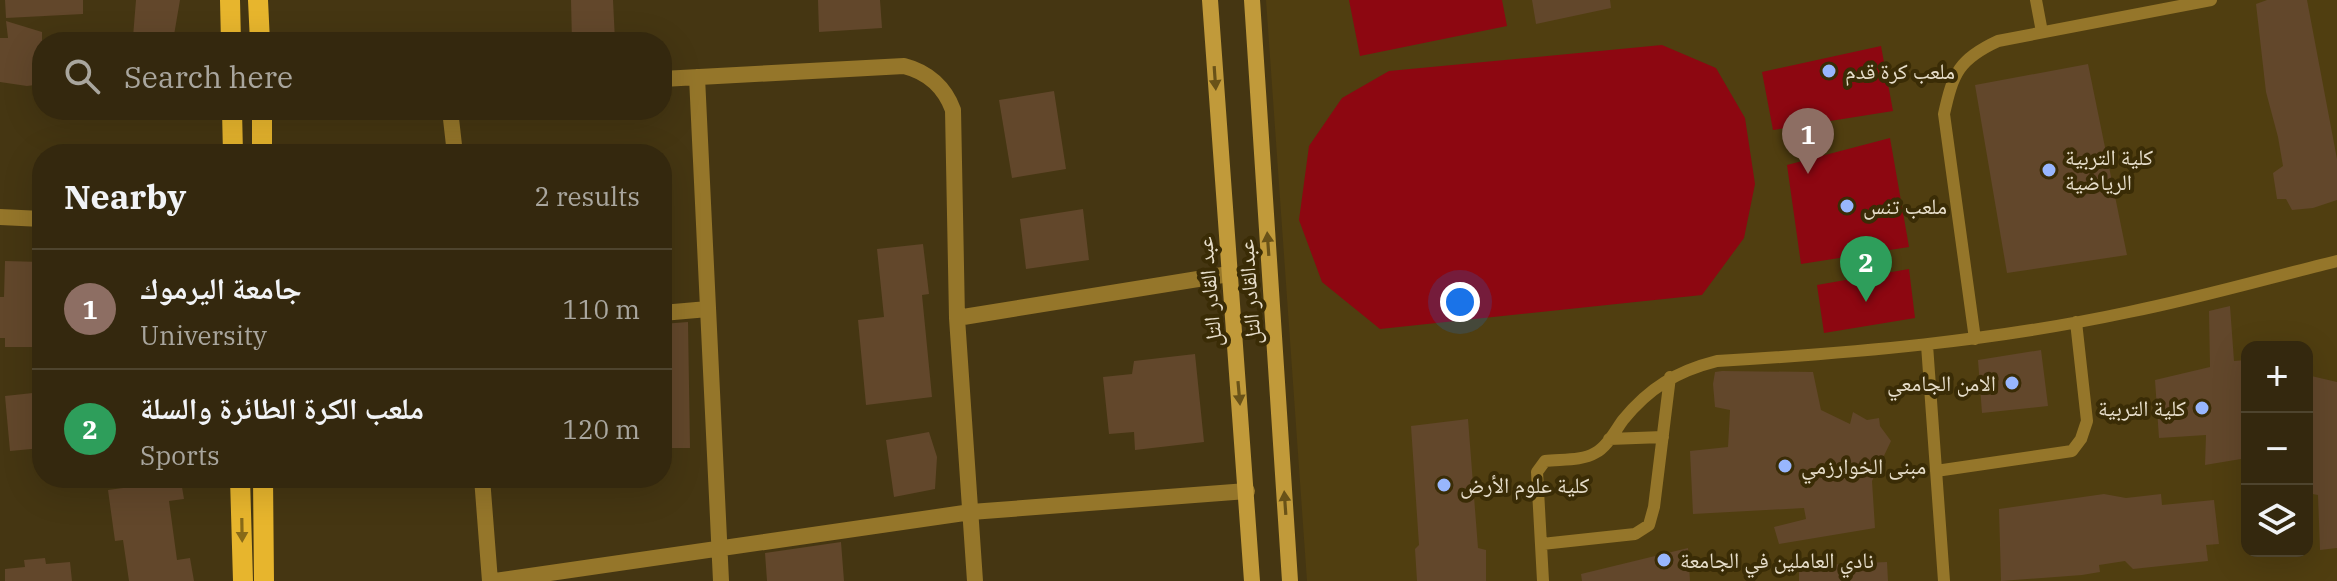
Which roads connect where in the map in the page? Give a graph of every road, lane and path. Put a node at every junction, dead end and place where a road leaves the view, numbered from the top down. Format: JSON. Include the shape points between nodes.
{"nodes":[{"id":1,"x":230,"y":0,"type":"edge"},
{"id":2,"x":258,"y":0,"type":"edge"},
{"id":3,"x":1210,"y":0,"type":"edge"},
{"id":4,"x":1252,"y":0,"type":"edge"},
{"id":5,"x":2036,"y":0,"type":"edge"},
{"id":6,"x":2211,"y":0,"type":"edge"},
{"id":7,"x":231,"y":32,"type":"edge"},
{"id":8,"x":260,"y":32,"type":"edge"},
{"id":9,"x":2042,"y":32,"type":"junction"},
{"id":10,"x":697,"y":77,"type":"junction"},
{"id":11,"x":672,"y":78,"type":"edge"},
{"id":12,"x":232,"y":120,"type":"edge"},
{"id":13,"x":262,"y":120,"type":"edge"},
{"id":14,"x":451,"y":120,"type":"edge"},
{"id":15,"x":233,"y":144,"type":"edge"},
{"id":16,"x":262,"y":144,"type":"edge"},
{"id":17,"x":454,"y":144,"type":"edge"},
{"id":18,"x":0,"y":217,"type":"edge"},
{"id":19,"x":32,"y":219,"type":"edge"},
{"id":20,"x":2337,"y":261,"type":"edge"},
{"id":21,"x":1229,"y":274,"type":"junction"},
{"id":22,"x":708,"y":309,"type":"junction"},
{"id":23,"x":672,"y":312,"type":"edge"},
{"id":24,"x":957,"y":318,"type":"junction"},
{"id":25,"x":2076,"y":322,"type":"junction"},
{"id":26,"x":1975,"y":339,"type":"junction"},
{"id":27,"x":1927,"y":345,"type":"junction"},
{"id":28,"x":1670,"y":377,"type":"junction"},
{"id":29,"x":1663,"y":437,"type":"junction"},
{"id":30,"x":1609,"y":439,"type":"junction"},
{"id":31,"x":1936,"y":471,"type":"junction"},
{"id":32,"x":240,"y":488,"type":"edge"},
{"id":33,"x":263,"y":488,"type":"edge"},
{"id":34,"x":483,"y":488,"type":"edge"},
{"id":35,"x":1247,"y":491,"type":"junction"},
{"id":36,"x":971,"y":512,"type":"junction"},
{"id":37,"x":1542,"y":544,"type":"junction"},
{"id":38,"x":719,"y":549,"type":"junction"},
{"id":39,"x":243,"y":581,"type":"edge"},
{"id":40,"x":264,"y":581,"type":"edge"},
{"id":41,"x":493,"y":581,"type":"edge"},
{"id":42,"x":721,"y":581,"type":"edge"},
{"id":43,"x":975,"y":581,"type":"edge"},
{"id":44,"x":1252,"y":581,"type":"edge"},
{"id":45,"x":1290,"y":581,"type":"edge"},
{"id":46,"x":1543,"y":581,"type":"edge"},
{"id":47,"x":1944,"y":581,"type":"edge"}],
"edges":[{"from":1,"to":7,"type":"main road"},
{"from":2,"to":8,"type":"main road"},
{"from":3,"to":21,"type":"main road","name":"عبد القادر التل","one_way":true},
{"from":45,"to":4,"type":"main road","name":"عبدالقادر التل","one_way":true},
{"from":5,"to":9,"type":"lane"},
{"from":6,"to":9,"type":"lane"},
{"from":9,"to":26,"type":"lane","via":[[1975,52],[1950,86],[1944,114]]},
{"from":10,"to":11,"type":"street"},
{"from":10,"to":22,"type":"street"},
{"from":10,"to":24,"type":"street","via":[[904,66],[946,92],[953,110]]},
{"from":12,"to":15,"type":"main road"},
{"from":13,"to":16,"type":"main road"},
{"from":14,"to":17,"type":"street"},
{"from":18,"to":19,"type":"street"},
{"from":20,"to":25,"type":"lane"},
{"from":21,"to":24,"type":"street"},
{"from":21,"to":35,"type":"main road","name":"عبد القادر التل","one_way":true},
{"from":22,"to":23,"type":"street"},
{"from":22,"to":38,"type":"street"},
{"from":24,"to":36,"type":"street"},
{"from":25,"to":26,"type":"lane"},
{"from":25,"to":31,"type":"lane","via":[[2087,421],[2072,451]]},
{"from":26,"to":27,"type":"lane"},
{"from":27,"to":28,"type":"lane","via":[[1717,361]]},
{"from":27,"to":31,"type":"lane"},
{"from":28,"to":29,"type":"lane"},
{"from":28,"to":30,"type":"lane","via":[[1639,401]]},
{"from":29,"to":30,"type":"lane"},
{"from":29,"to":37,"type":"lane","via":[[1649,525],[1635,534]]},
{"from":30,"to":37,"type":"lane","via":[[1593,454],[1540,465]]},
{"from":31,"to":47,"type":"lane"},
{"from":32,"to":39,"type":"main road","one_way":true},
{"from":33,"to":40,"type":"main road"},
{"from":34,"to":41,"type":"street"},
{"from":35,"to":36,"type":"street"},
{"from":35,"to":44,"type":"main road","name":"عبد القادر التل"},
{"from":36,"to":38,"type":"street"},
{"from":36,"to":43,"type":"street"},
{"from":37,"to":46,"type":"lane"},
{"from":38,"to":41,"type":"street"},
{"from":38,"to":42,"type":"street"}]}
